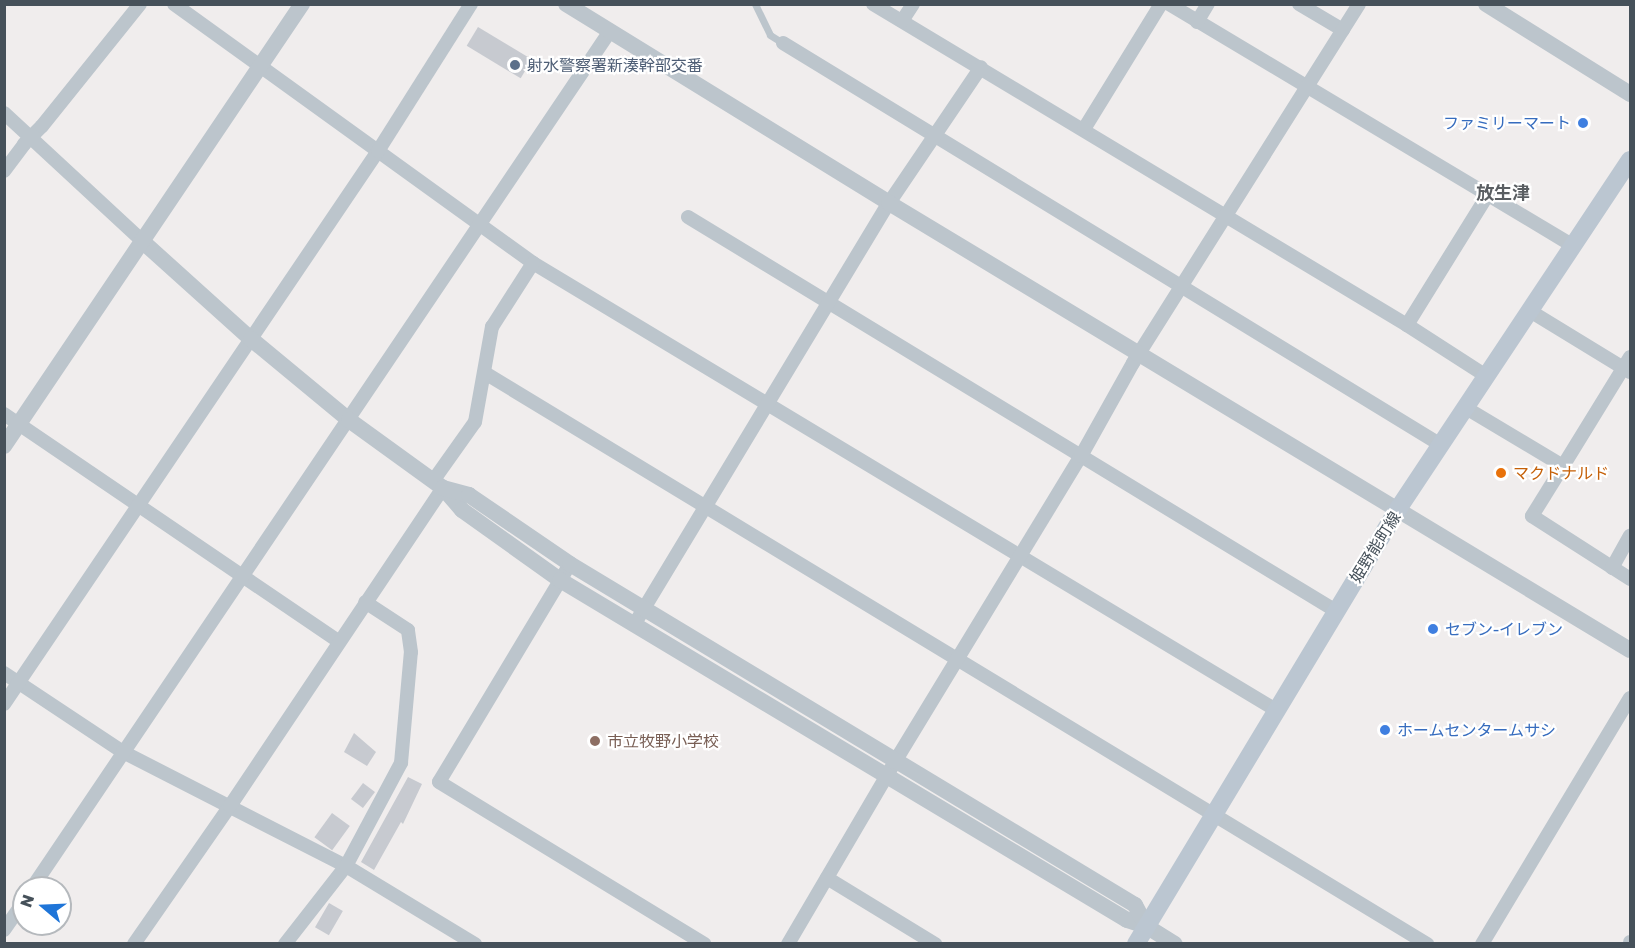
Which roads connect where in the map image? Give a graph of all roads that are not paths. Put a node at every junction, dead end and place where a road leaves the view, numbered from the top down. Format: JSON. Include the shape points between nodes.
{"nodes":[{"id":1,"x":140,"y":4,"type":"edge"},
{"id":2,"x":174,"y":4,"type":"edge"},
{"id":3,"x":302,"y":4,"type":"edge"},
{"id":4,"x":471,"y":4,"type":"edge"},
{"id":5,"x":566,"y":4,"type":"edge"},
{"id":6,"x":755,"y":4,"type":"edge"},
{"id":7,"x":873,"y":4,"type":"edge"},
{"id":8,"x":913,"y":4,"type":"edge"},
{"id":9,"x":1161,"y":4,"type":"edge"},
{"id":10,"x":1169,"y":4,"type":"edge"},
{"id":11,"x":1208,"y":4,"type":"edge"},
{"id":12,"x":1299,"y":4,"type":"edge"},
{"id":13,"x":1359,"y":4,"type":"edge"},
{"id":14,"x":1486,"y":4,"type":"edge"},
{"id":15,"x":902,"y":21,"type":"junction"},
{"id":16,"x":1197,"y":21,"type":"junction"},
{"id":17,"x":1343,"y":30,"type":"junction"},
{"id":18,"x":610,"y":31,"type":"junction"},
{"id":19,"x":783,"y":43,"type":"joint"},
{"id":20,"x":261,"y":66,"type":"junction"},
{"id":21,"x":981,"y":67,"type":"junction"},
{"id":22,"x":1306,"y":88,"type":"junction"},
{"id":23,"x":1630,"y":94,"type":"edge"},
{"id":24,"x":4,"y":113,"type":"edge"},
{"id":25,"x":1083,"y":129,"type":"junction"},
{"id":26,"x":935,"y":135,"type":"junction"},
{"id":27,"x":31,"y":138,"type":"junction"},
{"id":28,"x":378,"y":151,"type":"junction"},
{"id":29,"x":1630,"y":160,"type":"edge"},
{"id":30,"x":4,"y":171,"type":"edge"},
{"id":31,"x":1487,"y":196,"type":"junction"},
{"id":32,"x":889,"y":203,"type":"junction"},
{"id":33,"x":1226,"y":216,"type":"junction"},
{"id":34,"x":688,"y":217,"type":"dead end"},
{"id":35,"x":478,"y":225,"type":"junction"},
{"id":36,"x":142,"y":241,"type":"junction"},
{"id":37,"x":1573,"y":246,"type":"junction"},
{"id":38,"x":533,"y":263,"type":"junction"},
{"id":39,"x":1181,"y":287,"type":"junction"},
{"id":40,"x":830,"y":302,"type":"junction"},
{"id":41,"x":1530,"y":310,"type":"junction"},
{"id":42,"x":1407,"y":325,"type":"junction"},
{"id":43,"x":251,"y":339,"type":"junction"},
{"id":44,"x":1140,"y":352,"type":"junction"},
{"id":45,"x":1628,"y":366,"type":"edge"},
{"id":46,"x":485,"y":373,"type":"junction"},
{"id":47,"x":1486,"y":376,"type":"junction"},
{"id":48,"x":769,"y":404,"type":"junction"},
{"id":49,"x":1466,"y":408,"type":"junction"},
{"id":50,"x":4,"y":414,"type":"edge"},
{"id":51,"x":349,"y":420,"type":"junction"},
{"id":52,"x":18,"y":425,"type":"junction"},
{"id":53,"x":1441,"y":444,"type":"junction"},
{"id":54,"x":4,"y":446,"type":"edge"},
{"id":55,"x":1081,"y":456,"type":"junction"},
{"id":56,"x":1563,"y":466,"type":"junction"},
{"id":57,"x":438,"y":484,"type":"junction"},
{"id":58,"x":139,"y":507,"type":"junction"},
{"id":59,"x":706,"y":507,"type":"junction"},
{"id":60,"x":1398,"y":509,"type":"junction"},
{"id":61,"x":1630,"y":536,"type":"edge"},
{"id":62,"x":1021,"y":556,"type":"junction"},
{"id":63,"x":570,"y":564,"type":"junction"},
{"id":64,"x":1612,"y":568,"type":"junction"},
{"id":65,"x":242,"y":575,"type":"junction"},
{"id":66,"x":1630,"y":579,"type":"edge"},
{"id":67,"x":560,"y":580,"type":"junction"},
{"id":68,"x":365,"y":602,"type":"junction"},
{"id":69,"x":644,"y":609,"type":"junction"},
{"id":70,"x":1336,"y":611,"type":"junction"},
{"id":71,"x":634,"y":625,"type":"junction"},
{"id":72,"x":338,"y":641,"type":"junction"},
{"id":73,"x":1630,"y":650,"type":"edge"},
{"id":74,"x":959,"y":659,"type":"junction"},
{"id":75,"x":4,"y":673,"type":"edge"},
{"id":76,"x":19,"y":683,"type":"junction"},
{"id":77,"x":1630,"y":698,"type":"edge"},
{"id":78,"x":4,"y":704,"type":"edge"},
{"id":79,"x":1276,"y":710,"type":"junction"},
{"id":80,"x":123,"y":752,"type":"junction"},
{"id":81,"x":891,"y":769,"type":"junction"},
{"id":82,"x":230,"y":806,"type":"junction"},
{"id":83,"x":1214,"y":813,"type":"junction"},
{"id":84,"x":346,"y":866,"type":"junction"},
{"id":85,"x":40,"y":876,"type":"edge"},
{"id":86,"x":827,"y":878,"type":"junction"},
{"id":87,"x":1146,"y":926,"type":"junction"},
{"id":88,"x":134,"y":944,"type":"edge"},
{"id":89,"x":285,"y":944,"type":"edge"},
{"id":90,"x":475,"y":944,"type":"edge"},
{"id":91,"x":704,"y":944,"type":"edge"},
{"id":92,"x":788,"y":944,"type":"edge"},
{"id":93,"x":935,"y":944,"type":"edge"},
{"id":94,"x":1136,"y":944,"type":"edge"},
{"id":95,"x":1175,"y":944,"type":"edge"},
{"id":96,"x":1427,"y":944,"type":"edge"},
{"id":97,"x":1482,"y":944,"type":"edge"}],
"edges":[{"from":1,"to":27,"type":"street"},
{"from":2,"to":20,"type":"street"},
{"from":3,"to":20,"type":"street"},
{"from":4,"to":28,"type":"street"},
{"from":5,"to":18,"type":"street"},
{"from":6,"to":19,"type":"lane","via":[[770,34]]},
{"from":7,"to":15,"type":"street"},
{"from":8,"to":15,"type":"street"},
{"from":9,"to":25,"type":"street"},
{"from":10,"to":16,"type":"street"},
{"from":11,"to":16,"type":"street"},
{"from":12,"to":17,"type":"street"},
{"from":13,"to":17,"type":"street"},
{"from":14,"to":23,"type":"street"},
{"from":15,"to":21,"type":"street"},
{"from":16,"to":22,"type":"street"},
{"from":17,"to":22,"type":"street"},
{"from":18,"to":32,"type":"street"},
{"from":18,"to":35,"type":"street"},
{"from":19,"to":26,"type":"street"},
{"from":20,"to":28,"type":"street"},
{"from":20,"to":36,"type":"street"},
{"from":21,"to":25,"type":"street"},
{"from":21,"to":26,"type":"street"},
{"from":22,"to":31,"type":"street"},
{"from":22,"to":33,"type":"street"},
{"from":24,"to":27,"type":"street"},
{"from":25,"to":33,"type":"street"},
{"from":26,"to":32,"type":"street"},
{"from":26,"to":39,"type":"street"},
{"from":27,"to":30,"type":"street"},
{"from":27,"to":36,"type":"street"},
{"from":28,"to":35,"type":"street"},
{"from":28,"to":43,"type":"street"},
{"from":29,"to":37,"type":"main road","name":"姫野能町線"},
{"from":31,"to":37,"type":"street"},
{"from":31,"to":42,"type":"street"},
{"from":32,"to":40,"type":"street"},
{"from":32,"to":44,"type":"street"},
{"from":33,"to":39,"type":"street"},
{"from":33,"to":42,"type":"street"},
{"from":34,"to":40,"type":"street"},
{"from":35,"to":38,"type":"street"},
{"from":35,"to":51,"type":"street"},
{"from":36,"to":43,"type":"street"},
{"from":36,"to":52,"type":"street"},
{"from":37,"to":41,"type":"main road","name":"姫野能町線"},
{"from":38,"to":46,"type":"street","via":[[492,327]]},
{"from":38,"to":48,"type":"street"},
{"from":39,"to":44,"type":"street"},
{"from":39,"to":53,"type":"street"},
{"from":40,"to":48,"type":"street"},
{"from":40,"to":55,"type":"street"},
{"from":41,"to":45,"type":"street"},
{"from":41,"to":47,"type":"main road","name":"姫野能町線"},
{"from":42,"to":47,"type":"street"},
{"from":43,"to":51,"type":"street"},
{"from":43,"to":58,"type":"street"},
{"from":44,"to":55,"type":"street"},
{"from":44,"to":60,"type":"street"},
{"from":45,"to":56,"type":"street"},
{"from":46,"to":57,"type":"street","via":[[475,422]]},
{"from":46,"to":59,"type":"street"},
{"from":47,"to":49,"type":"main road","name":"姫野能町線"},
{"from":48,"to":59,"type":"street"},
{"from":48,"to":62,"type":"street"},
{"from":49,"to":53,"type":"main road","name":"姫野能町線"},
{"from":49,"to":56,"type":"street"},
{"from":50,"to":52,"type":"street"},
{"from":51,"to":57,"type":"street"},
{"from":51,"to":65,"type":"street"},
{"from":52,"to":54,"type":"street"},
{"from":52,"to":58,"type":"street"},
{"from":53,"to":60,"type":"main road","name":"姫野能町線"},
{"from":55,"to":62,"type":"street"},
{"from":55,"to":70,"type":"street"},
{"from":56,"to":64,"type":"street","via":[[1532,516]]},
{"from":57,"to":63,"type":"street","via":[[469,495]]},
{"from":57,"to":67,"type":"street","via":[[462,510]]},
{"from":57,"to":68,"type":"street"},
{"from":58,"to":65,"type":"street"},
{"from":58,"to":76,"type":"street"},
{"from":59,"to":69,"type":"street"},
{"from":59,"to":74,"type":"street"},
{"from":60,"to":70,"type":"main road","name":"姫野能町線"},
{"from":60,"to":73,"type":"street"},
{"from":61,"to":64,"type":"street"},
{"from":62,"to":74,"type":"street"},
{"from":62,"to":79,"type":"street"},
{"from":63,"to":67,"type":"street"},
{"from":63,"to":69,"type":"street"},
{"from":64,"to":66,"type":"street"},
{"from":65,"to":72,"type":"street"},
{"from":65,"to":80,"type":"street"},
{"from":67,"to":71,"type":"street"},
{"from":67,"to":91,"type":"street","via":[[439,782]]},
{"from":68,"to":72,"type":"street"},
{"from":68,"to":84,"type":"street","via":[[408,630],[411,652],[401,763]]},
{"from":69,"to":71,"type":"street"},
{"from":69,"to":81,"type":"street"},
{"from":70,"to":79,"type":"main road","name":"姫野能町線"},
{"from":71,"to":81,"type":"street"},
{"from":72,"to":82,"type":"street"},
{"from":74,"to":81,"type":"street"},
{"from":74,"to":83,"type":"street"},
{"from":75,"to":76,"type":"street"},
{"from":76,"to":78,"type":"street"},
{"from":76,"to":80,"type":"street"},
{"from":77,"to":97,"type":"street"},
{"from":79,"to":83,"type":"main road","name":"姫野能町線"},
{"from":80,"to":82,"type":"street"},
{"from":80,"to":85,"type":"street"},
{"from":81,"to":86,"type":"street"},
{"from":81,"to":87,"type":"street","via":[[1126,920]]},
{"from":82,"to":84,"type":"street"},
{"from":82,"to":88,"type":"street"},
{"from":83,"to":87,"type":"main road","name":"姫野能町線"},
{"from":83,"to":96,"type":"street"},
{"from":84,"to":89,"type":"street"},
{"from":84,"to":90,"type":"street"},
{"from":86,"to":92,"type":"street"},
{"from":86,"to":93,"type":"street"},
{"from":87,"to":94,"type":"main road","name":"姫野能町線"},
{"from":87,"to":95,"type":"street"}]}
